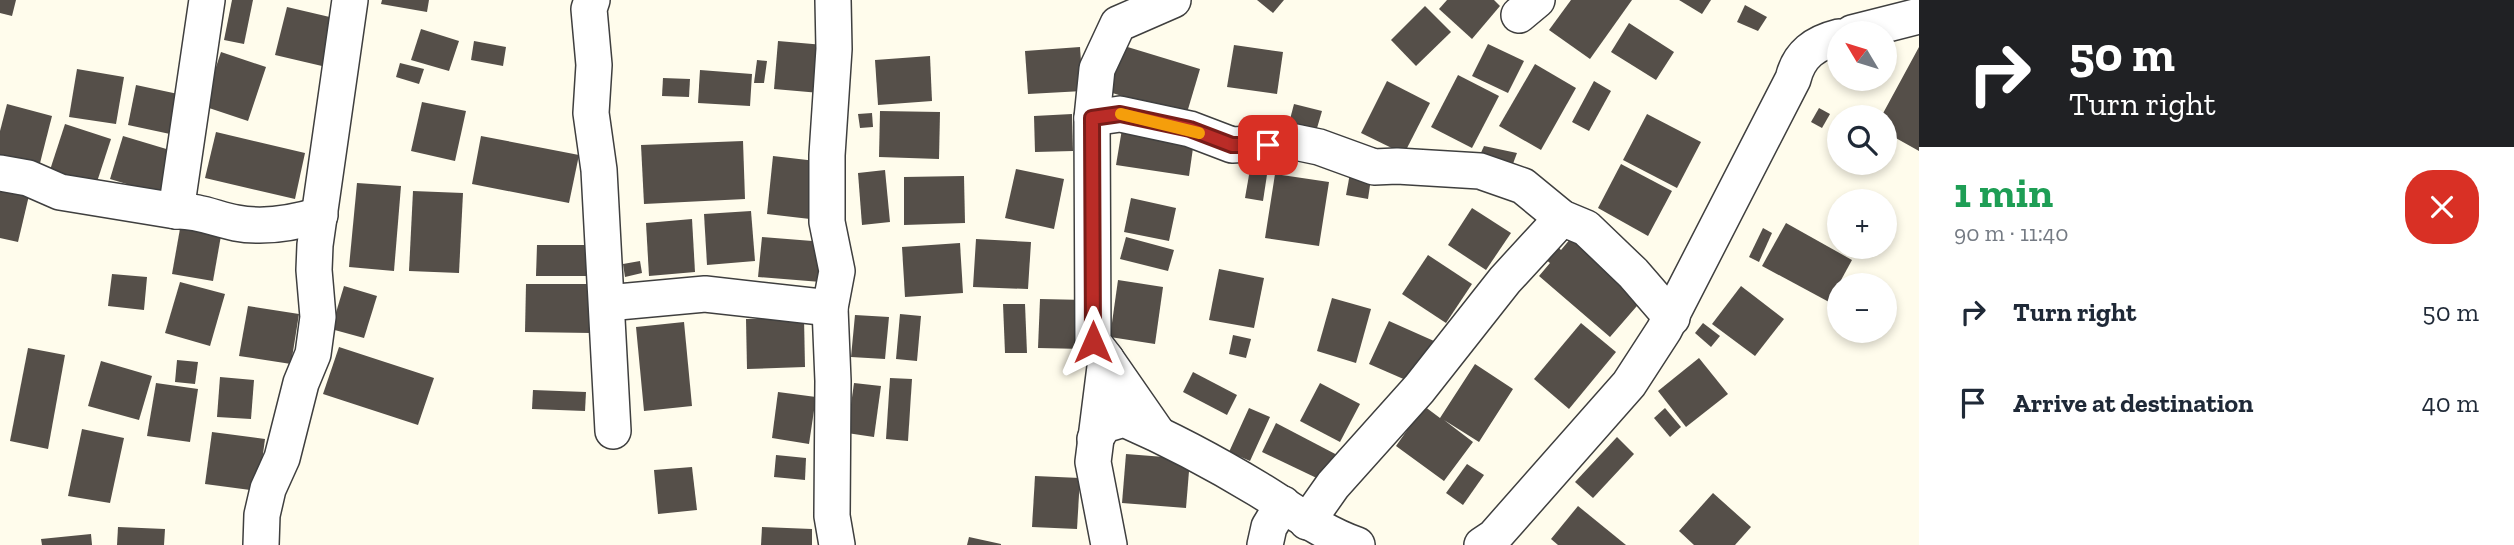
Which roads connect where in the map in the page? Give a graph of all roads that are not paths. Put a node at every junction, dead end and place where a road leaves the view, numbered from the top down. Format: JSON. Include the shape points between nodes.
{"nodes":[{"id":1,"x":206,"y":0,"type":"edge"},
{"id":2,"x":350,"y":0,"type":"edge"},
{"id":3,"x":592,"y":0,"type":"edge"},
{"id":4,"x":833,"y":0,"type":"edge"},
{"id":5,"x":1173,"y":0,"type":"edge"},
{"id":6,"x":1919,"y":16,"type":"edge"},
{"id":7,"x":1897,"y":22,"type":"edge"},
{"id":8,"x":1827,"y":41,"type":"edge"},
{"id":9,"x":1092,"y":118,"type":"junction"},
{"id":10,"x":0,"y":173,"type":"edge"},
{"id":11,"x":176,"y":211,"type":"junction"},
{"id":12,"x":320,"y":215,"type":"junction"},
{"id":13,"x":1562,"y":218,"type":"junction"},
{"id":14,"x":607,"y":303,"type":"junction"},
{"id":15,"x":830,"y":308,"type":"junction"},
{"id":16,"x":1672,"y":318,"type":"junction"},
{"id":17,"x":1106,"y":359,"type":"junction"},
{"id":18,"x":613,"y":431,"type":"dead end"},
{"id":19,"x":1158,"y":434,"type":"junction"},
{"id":20,"x":1095,"y":439,"type":"junction"},
{"id":21,"x":1295,"y":513,"type":"junction"},
{"id":22,"x":1500,"y":542,"type":"edge"},
{"id":23,"x":261,"y":545,"type":"edge"},
{"id":24,"x":837,"y":545,"type":"edge"},
{"id":25,"x":1109,"y":545,"type":"edge"},
{"id":26,"x":1265,"y":545,"type":"edge"},
{"id":27,"x":1357,"y":545,"type":"edge"}],
"edges":[{"from":1,"to":11,"type":"street"},
{"from":2,"to":12,"type":"street"},
{"from":3,"to":14,"type":"street","via":[[591,113]]},
{"from":4,"to":15,"type":"street","via":[[827,222],[837,271]]},
{"from":5,"to":9,"type":"street","via":[[1118,24],[1097,69]]},
{"from":6,"to":7,"type":"street"},
{"from":8,"to":16,"type":"street","via":[[1809,48],[1796,66]]},
{"from":9,"to":13,"type":"street","via":[[1120,114],[1190,129],[1232,145],[1295,142],[1374,167],[1480,171],[1523,186]]},
{"from":9,"to":17,"type":"street","via":[[1093,342]]},
{"from":10,"to":11,"type":"street","via":[[60,192]]},
{"from":11,"to":12,"type":"street","via":[[190,210],[240,224],[293,223]]},
{"from":12,"to":23,"type":"street","via":[[313,354],[268,489]]},
{"from":13,"to":16,"type":"street","via":[[1586,228]]},
{"from":13,"to":21,"type":"street","via":[[1333,485]]},
{"from":14,"to":15,"type":"street","via":[[705,294]]},
{"from":14,"to":18,"type":"street"},
{"from":15,"to":24,"type":"street","via":[[832,516]]},
{"from":16,"to":22,"type":"street","via":[[1629,384]]},
{"from":17,"to":19,"type":"street"},
{"from":17,"to":20,"type":"street"},
{"from":19,"to":20,"type":"street","via":[[1124,419],[1104,425]]},
{"from":19,"to":21,"type":"street"},
{"from":20,"to":25,"type":"street","via":[[1093,462]]},
{"from":21,"to":26,"type":"street","via":[[1269,527]]},
{"from":21,"to":27,"type":"street","via":[[1333,537]]}]}
